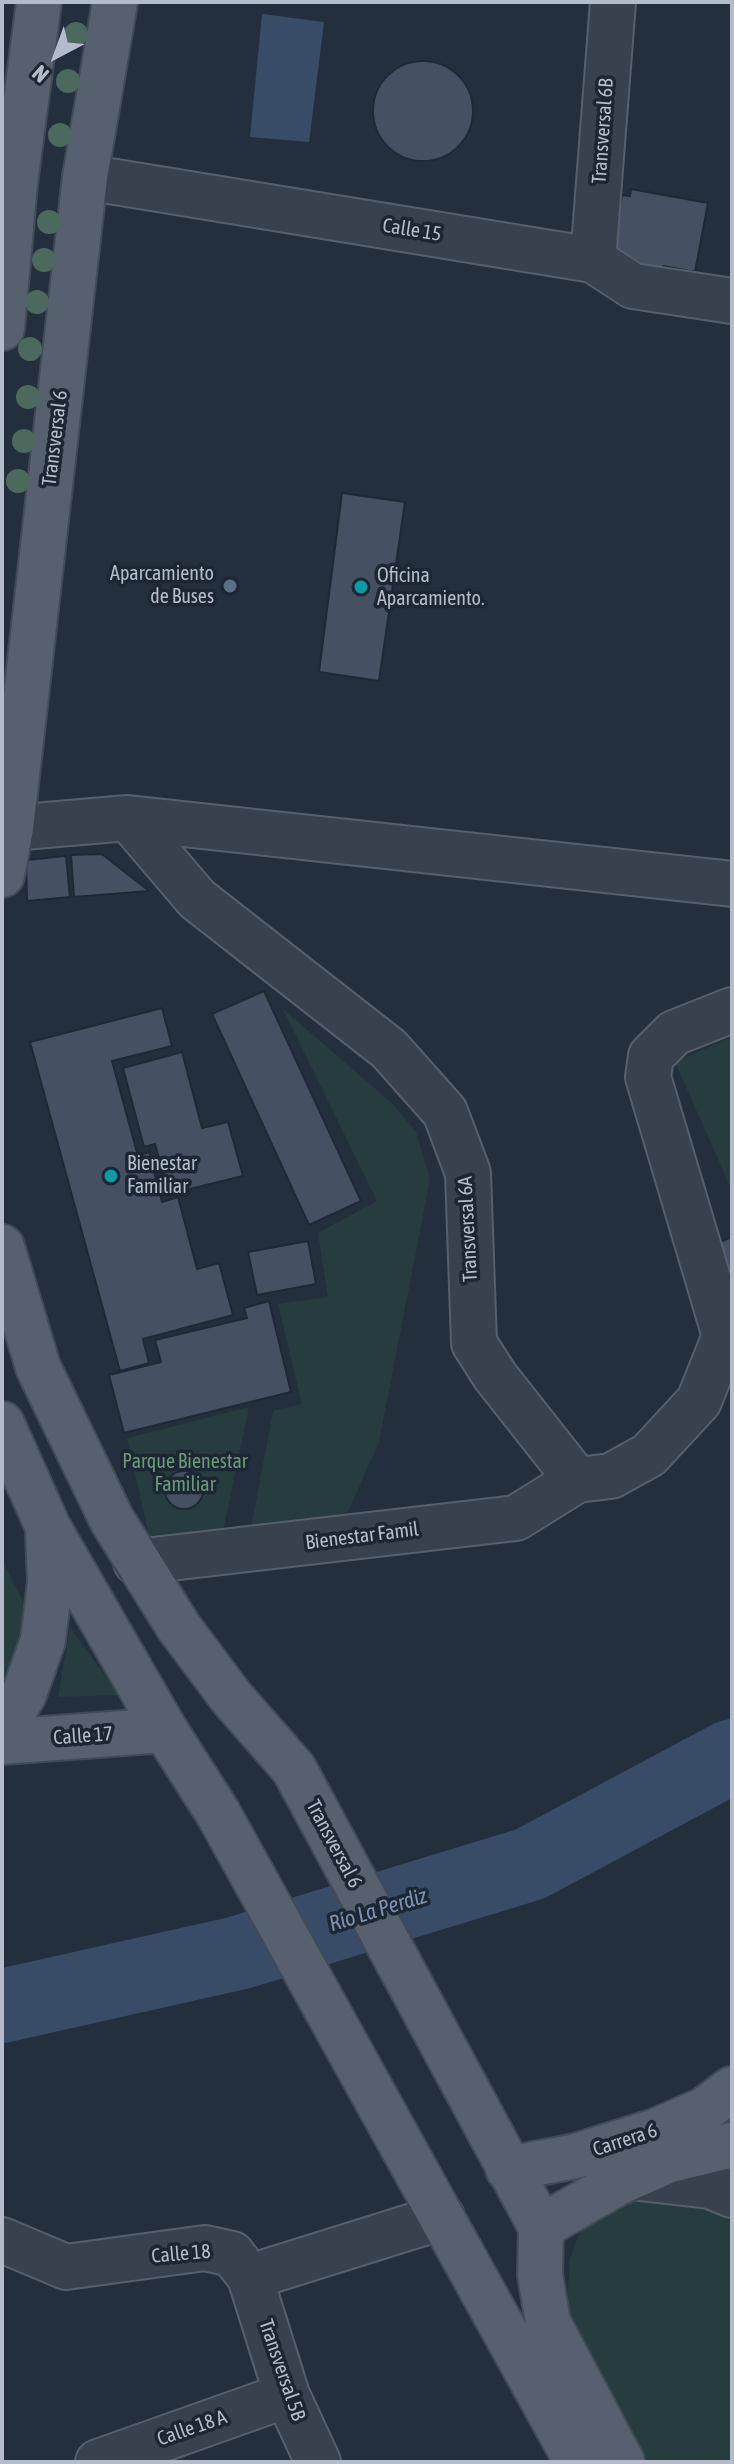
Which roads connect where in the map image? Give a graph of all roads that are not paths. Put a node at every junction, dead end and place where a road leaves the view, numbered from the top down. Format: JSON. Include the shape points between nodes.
{"nodes":[{"id":1,"x":39,"y":2,"type":"edge"},
{"id":2,"x":115,"y":2,"type":"edge"},
{"id":3,"x":613,"y":2,"type":"edge"},
{"id":4,"x":85,"y":177,"type":"junction"},
{"id":5,"x":9,"y":182,"type":"edge"},
{"id":6,"x":593,"y":260,"type":"junction"},
{"id":7,"x":732,"y":301,"type":"edge"},
{"id":8,"x":2,"y":328,"type":"edge"},
{"id":9,"x":128,"y":818,"type":"junction"},
{"id":10,"x":11,"y":828,"type":"junction"},
{"id":11,"x":2,"y":875,"type":"edge"},
{"id":12,"x":732,"y":884,"type":"edge"},
{"id":13,"x":732,"y":1010,"type":"edge"},
{"id":14,"x":2,"y":1247,"type":"edge"},
{"id":15,"x":728,"y":1335,"type":"edge"},
{"id":16,"x":2,"y":1424,"type":"edge"},
{"id":17,"x":577,"y":1480,"type":"junction"},
{"id":18,"x":48,"y":1527,"type":"junction"},
{"id":19,"x":136,"y":1562,"type":"junction"},
{"id":20,"x":2,"y":1730,"type":"edge"},
{"id":21,"x":165,"y":1730,"type":"junction"},
{"id":22,"x":2,"y":1742,"type":"edge"},
{"id":23,"x":732,"y":2089,"type":"edge"},
{"id":24,"x":732,"y":2145,"type":"edge"},
{"id":25,"x":508,"y":2169,"type":"junction"},
{"id":26,"x":631,"y":2177,"type":"junction"},
{"id":27,"x":732,"y":2195,"type":"edge"},
{"id":28,"x":442,"y":2217,"type":"junction"},
{"id":29,"x":541,"y":2227,"type":"junction"},
{"id":30,"x":2,"y":2240,"type":"edge"},
{"id":31,"x":250,"y":2277,"type":"junction"},
{"id":32,"x":287,"y":2395,"type":"junction"},
{"id":33,"x":98,"y":2462,"type":"edge"},
{"id":34,"x":318,"y":2462,"type":"edge"},
{"id":35,"x":577,"y":2462,"type":"edge"},
{"id":36,"x":622,"y":2462,"type":"edge"}],
"edges":[{"from":1,"to":5,"type":"main road"},
{"from":2,"to":4,"type":"main road","name":"Transversal 6"},
{"from":3,"to":6,"type":"street","name":"Transversal 6B"},
{"from":4,"to":6,"type":"street","name":"Calle 15"},
{"from":4,"to":10,"type":"main road","name":"Transversal 6"},
{"from":5,"to":8,"type":"main road"},
{"from":6,"to":7,"type":"street","name":"Calle 15","via":[[633,286]]},
{"from":9,"to":10,"type":"street"},
{"from":9,"to":12,"type":"street"},
{"from":9,"to":17,"type":"street","name":"Transversal 6A","via":[[197,899],[389,1049],[445,1112],[468,1173],[474,1343]]},
{"from":10,"to":11,"type":"main road","name":"Transversal 6"},
{"from":13,"to":15,"type":"street","via":[[674,1033],[651,1056],[648,1077]]},
{"from":14,"to":19,"type":"main road","name":"Transversal 6","via":[[38,1367],[85,1472]]},
{"from":15,"to":17,"type":"street","via":[[699,1401],[649,1455],[611,1476]]},
{"from":16,"to":18,"type":"main road"},
{"from":17,"to":19,"type":"street","name":"Bienestar Famil","via":[[516,1518]]},
{"from":18,"to":20,"type":"main road","via":[[50,1583],[43,1640],[24,1694]]},
{"from":18,"to":21,"type":"main road"},
{"from":19,"to":25,"type":"main road","name":"Transversal 6","via":[[231,1697],[294,1769]]},
{"from":21,"to":22,"type":"main road","name":"Calle 17"},
{"from":21,"to":28,"type":"main road","via":[[218,1813]]},
{"from":23,"to":25,"type":"main road","name":"Carrera 6","via":[[704,2110],[656,2131],[576,2156]]},
{"from":24,"to":26,"type":"main road","via":[[670,2160]]},
{"from":25,"to":29,"type":"main road","name":"Transversal 6"},
{"from":26,"to":27,"type":"street","via":[[710,2186]]},
{"from":26,"to":29,"type":"main road"},
{"from":28,"to":31,"type":"street"},
{"from":28,"to":35,"type":"main road"},
{"from":29,"to":36,"type":"main road","via":[[540,2275],[548,2322]]},
{"from":30,"to":31,"type":"street","name":"Calle 18","via":[[66,2267],[205,2248],[232,2254]]},
{"from":31,"to":32,"type":"street","name":"Transversal 5B"},
{"from":32,"to":33,"type":"street","name":"Calle 18 A"},
{"from":32,"to":34,"type":"street","name":"Transversal 5B"}]}
